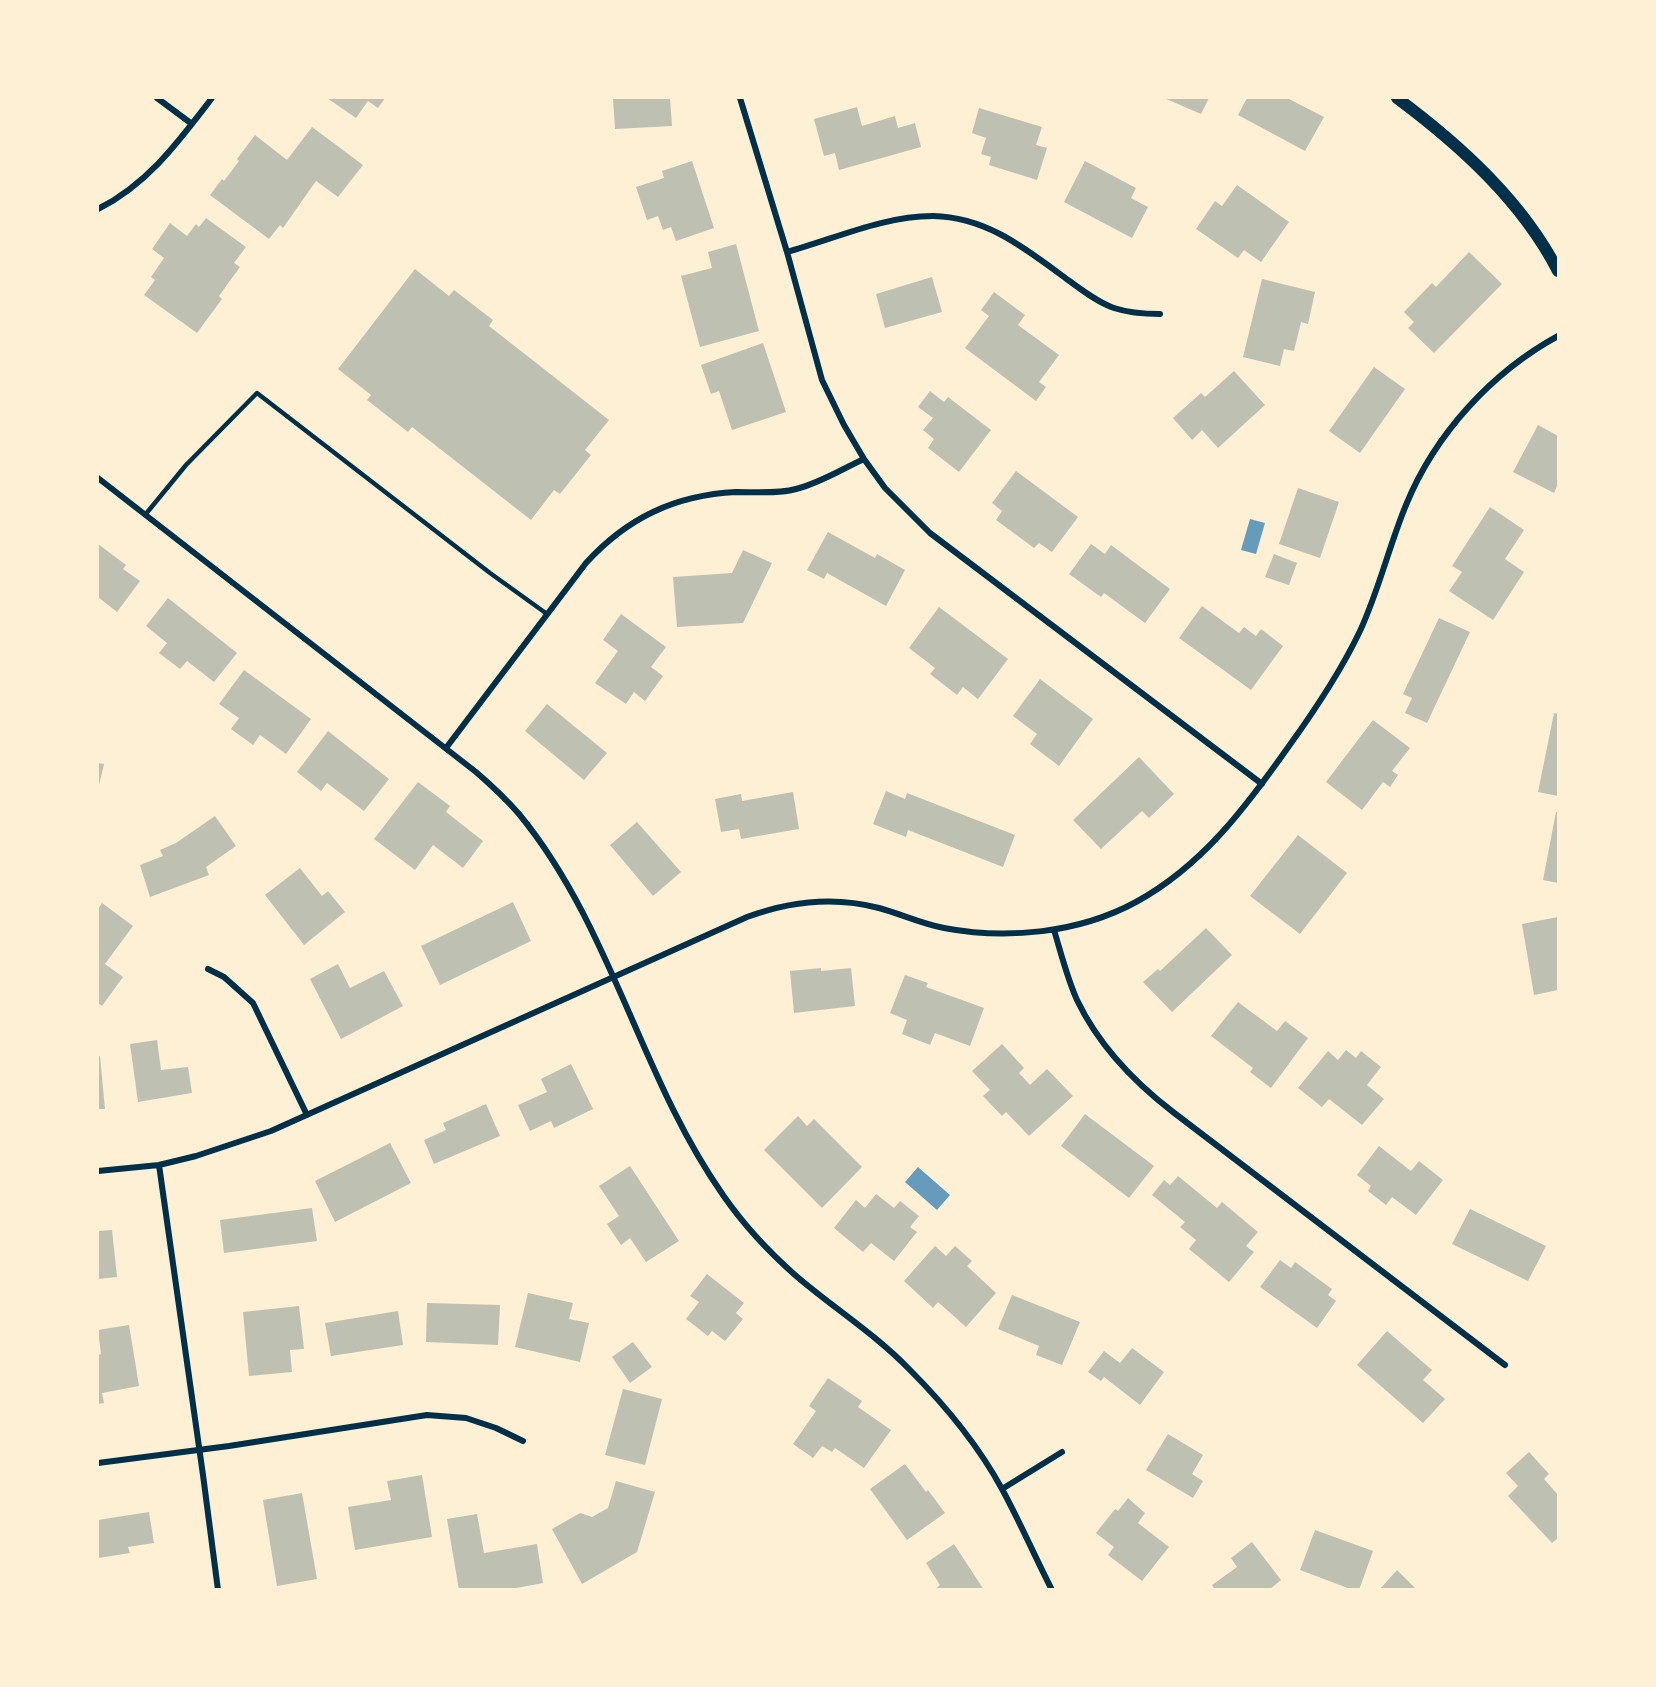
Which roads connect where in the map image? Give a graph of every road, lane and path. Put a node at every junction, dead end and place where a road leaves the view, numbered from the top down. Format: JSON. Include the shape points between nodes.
{"nodes":[{"id":1,"x":157,"y":98,"type":"edge"},
{"id":2,"x":212,"y":98,"type":"edge"},
{"id":3,"x":740,"y":98,"type":"edge"},
{"id":4,"x":1397,"y":98,"type":"edge"},
{"id":5,"x":192,"y":124,"type":"junction"},
{"id":6,"x":98,"y":209,"type":"edge"},
{"id":7,"x":787,"y":252,"type":"junction"},
{"id":8,"x":1558,"y":271,"type":"edge"},
{"id":9,"x":1160,"y":314,"type":"dead end"},
{"id":10,"x":1558,"y":336,"type":"edge"},
{"id":11,"x":864,"y":459,"type":"junction"},
{"id":12,"x":98,"y":478,"type":"edge"},
{"id":13,"x":145,"y":515,"type":"junction"},
{"id":14,"x":547,"y":614,"type":"junction"},
{"id":15,"x":446,"y":748,"type":"junction"},
{"id":16,"x":1262,"y":784,"type":"junction"},
{"id":17,"x":1054,"y":930,"type":"junction"},
{"id":18,"x":208,"y":969,"type":"dead end"},
{"id":19,"x":613,"y":977,"type":"junction"},
{"id":20,"x":307,"y":1115,"type":"junction"},
{"id":21,"x":159,"y":1165,"type":"junction"},
{"id":22,"x":98,"y":1171,"type":"edge"},
{"id":23,"x":1505,"y":1365,"type":"dead end"},
{"id":24,"x":523,"y":1441,"type":"dead end"},
{"id":25,"x":200,"y":1449,"type":"junction"},
{"id":26,"x":1062,"y":1452,"type":"dead end"},
{"id":27,"x":98,"y":1463,"type":"edge"},
{"id":28,"x":1002,"y":1489,"type":"junction"},
{"id":29,"x":218,"y":1590,"type":"edge"},
{"id":30,"x":1052,"y":1590,"type":"edge"}],
"edges":[{"from":1,"to":5,"type":"street"},
{"from":2,"to":5,"type":"street"},
{"from":3,"to":7,"type":"street"},
{"from":4,"to":8,"type":"main road","via":[[1461,149],[1493,182]]},
{"from":5,"to":6,"type":"street","via":[[150,173]]},
{"from":7,"to":9,"type":"street","via":[[908,218],[959,219],[1002,233],[1113,308],[1136,314]]},
{"from":7,"to":11,"type":"street","via":[[822,380]]},
{"from":10,"to":16,"type":"street","via":[[1494,381],[1438,447],[1408,501],[1370,608],[1347,656],[1319,704]]},
{"from":11,"to":14,"type":"street","via":[[795,490],[698,497],[644,516],[598,549]]},
{"from":11,"to":16,"type":"street","via":[[885,488],[930,533]]},
{"from":12,"to":13,"type":"street"},
{"from":13,"to":14,"type":"lane","via":[[186,465],[256,393]]},
{"from":13,"to":15,"type":"street"},
{"from":14,"to":15,"type":"street"},
{"from":15,"to":19,"type":"street","via":[[497,791],[537,838],[579,905]]},
{"from":16,"to":17,"type":"street","via":[[1204,852],[1160,887],[1109,914]]},
{"from":17,"to":19,"type":"street","via":[[965,932],[856,903],[801,903],[767,909]]},
{"from":17,"to":23,"type":"street","via":[[1069,980],[1087,1020],[1134,1080]]},
{"from":18,"to":20,"type":"street","via":[[224,977],[253,1004]]},
{"from":19,"to":20,"type":"street"},
{"from":19,"to":28,"type":"street","via":[[677,1120],[736,1212],[796,1276],[907,1367],[950,1415]]},
{"from":20,"to":21,"type":"street","via":[[234,1144]]},
{"from":21,"to":22,"type":"street"},
{"from":21,"to":25,"type":"street"},
{"from":24,"to":25,"type":"street","via":[[466,1418],[427,1415]]},
{"from":25,"to":27,"type":"street"},
{"from":25,"to":29,"type":"street"},
{"from":26,"to":28,"type":"street"},
{"from":28,"to":30,"type":"street"}]}
